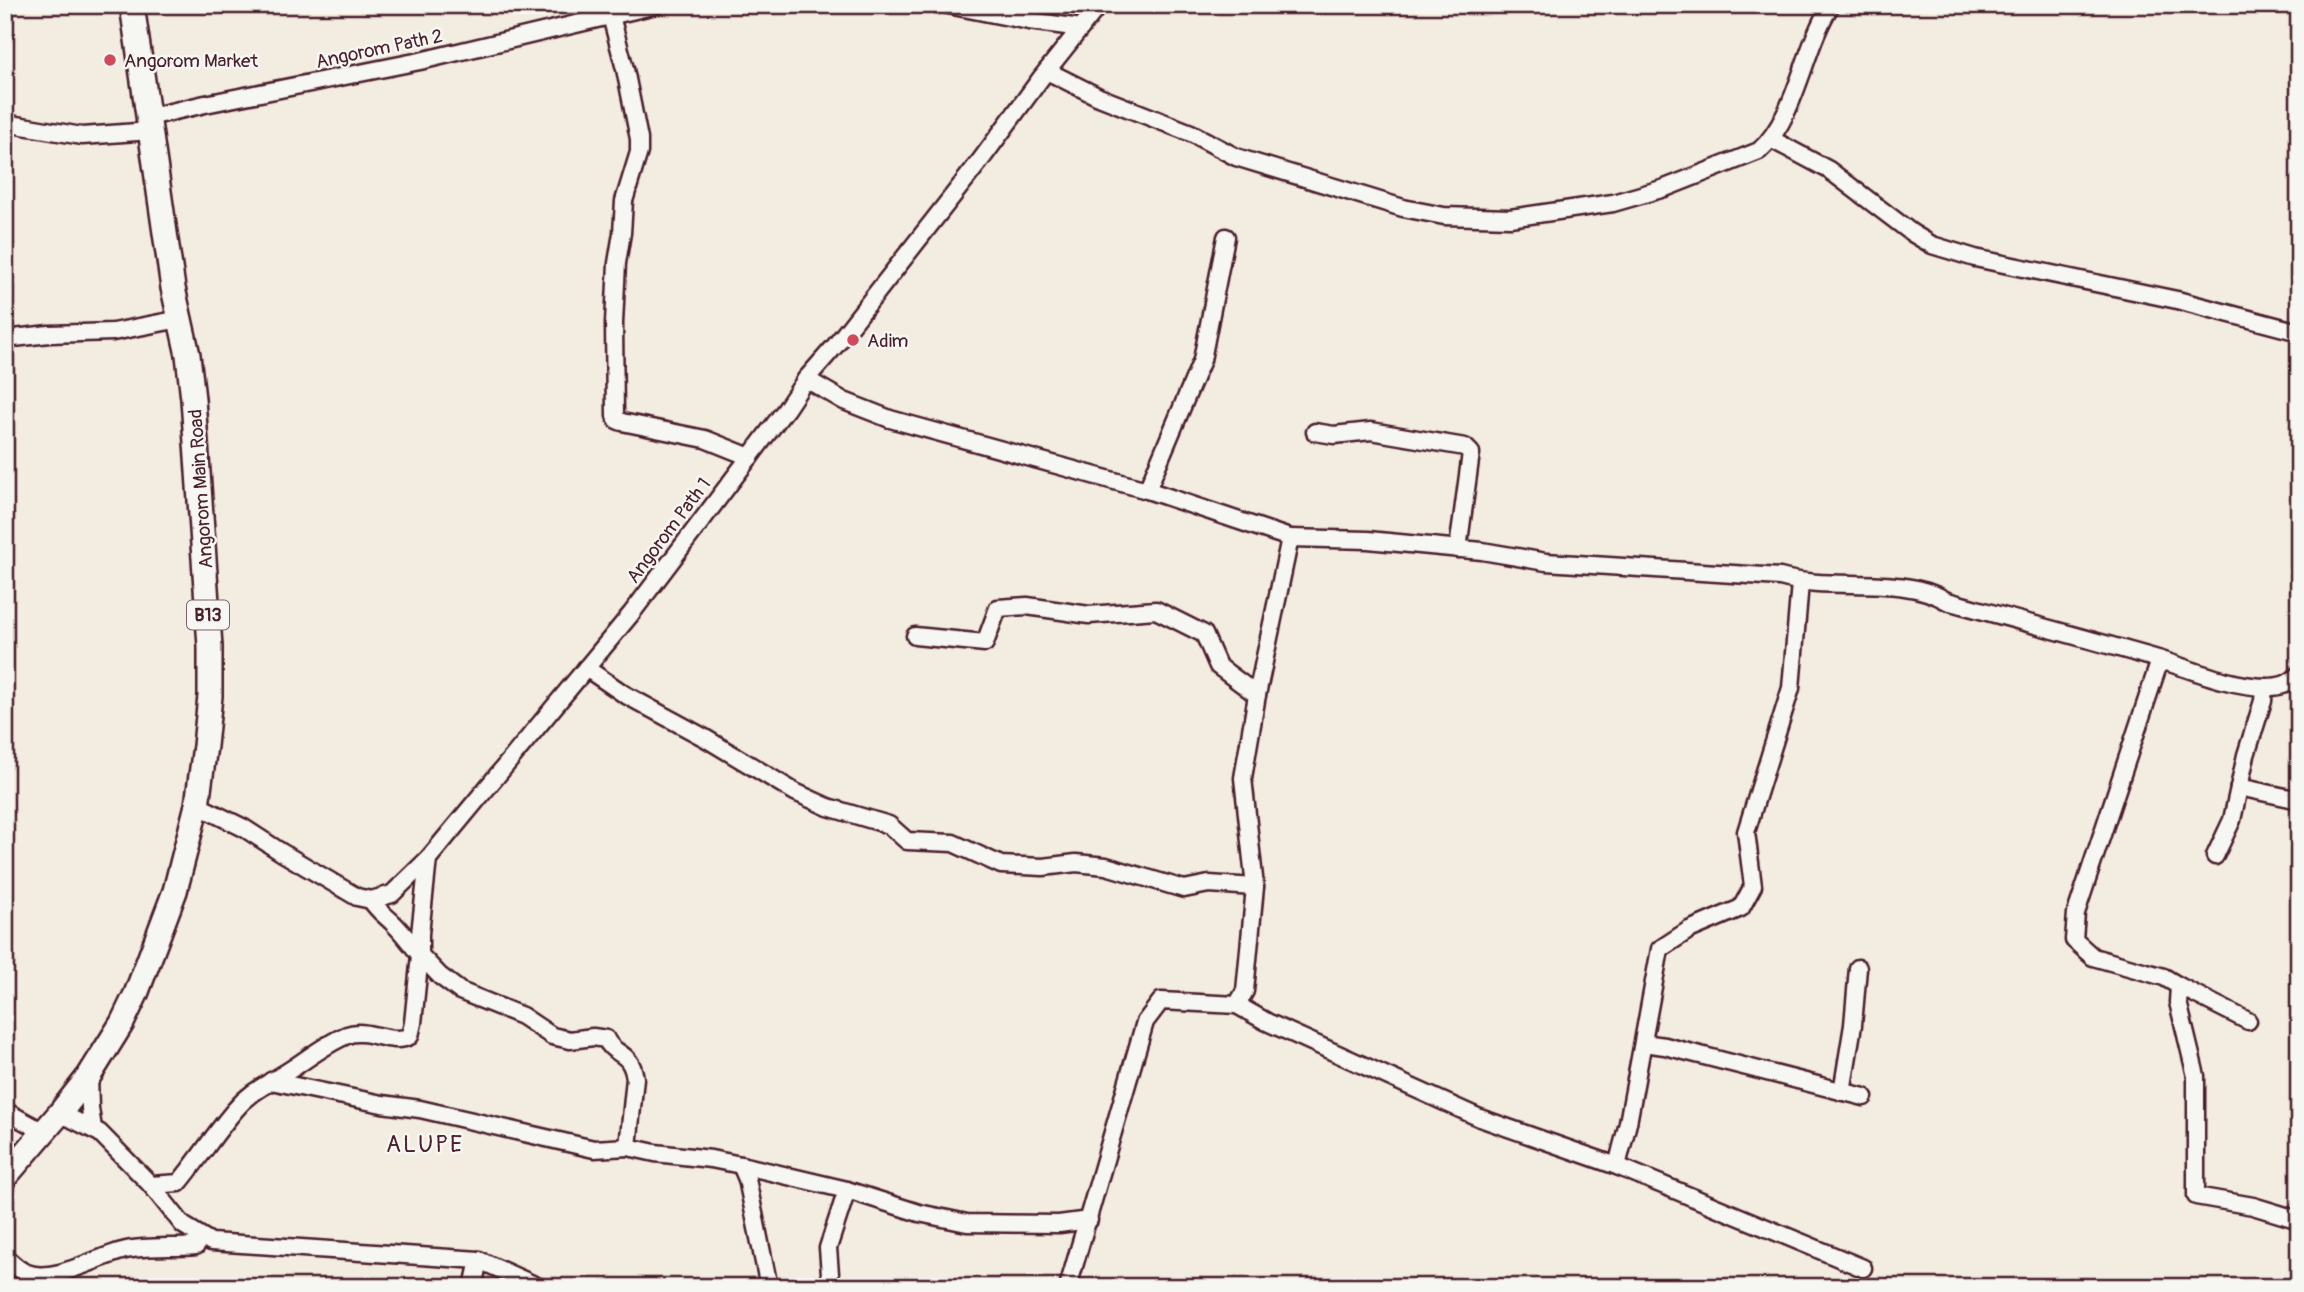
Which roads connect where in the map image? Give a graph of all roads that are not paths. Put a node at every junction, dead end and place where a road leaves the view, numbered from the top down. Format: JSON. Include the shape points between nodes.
{"nodes":[{"id":1,"x":132,"y":5,"type":"edge"},
{"id":2,"x":656,"y":5,"type":"edge"},
{"id":3,"x":948,"y":5,"type":"edge"},
{"id":4,"x":1099,"y":5,"type":"edge"},
{"id":5,"x":1831,"y":5,"type":"edge"},
{"id":6,"x":611,"y":16,"type":"junction"},
{"id":7,"x":1081,"y":28,"type":"junction"},
{"id":8,"x":1047,"y":71,"type":"junction"},
{"id":9,"x":5,"y":123,"type":"edge"},
{"id":10,"x":150,"y":124,"type":"junction"},
{"id":11,"x":1771,"y":139,"type":"junction"},
{"id":12,"x":1226,"y":237,"type":"dead end"},
{"id":13,"x":180,"y":319,"type":"junction"},
{"id":14,"x":2299,"y":332,"type":"edge"},
{"id":15,"x":5,"y":339,"type":"edge"},
{"id":16,"x":806,"y":379,"type":"junction"},
{"id":17,"x":1315,"y":432,"type":"dead end"},
{"id":18,"x":750,"y":457,"type":"junction"},
{"id":19,"x":1147,"y":490,"type":"junction"},
{"id":20,"x":1290,"y":538,"type":"junction"},
{"id":21,"x":1458,"y":549,"type":"junction"},
{"id":22,"x":1800,"y":583,"type":"junction"},
{"id":23,"x":915,"y":636,"type":"dead end"},
{"id":24,"x":2160,"y":660,"type":"junction"},
{"id":25,"x":586,"y":668,"type":"junction"},
{"id":26,"x":2299,"y":674,"type":"edge"},
{"id":27,"x":2264,"y":687,"type":"junction"},
{"id":28,"x":1257,"y":695,"type":"junction"},
{"id":29,"x":2239,"y":787,"type":"junction"},
{"id":30,"x":2299,"y":800,"type":"edge"},
{"id":31,"x":197,"y":805,"type":"junction"},
{"id":32,"x":2215,"y":856,"type":"dead end"},
{"id":33,"x":428,"y":859,"type":"junction"},
{"id":34,"x":1255,"y":887,"type":"junction"},
{"id":35,"x":371,"y":900,"type":"junction"},
{"id":36,"x":420,"y":956,"type":"junction"},
{"id":37,"x":1858,"y":968,"type":"dead end"},
{"id":38,"x":2179,"y":986,"type":"junction"},
{"id":39,"x":1237,"y":1005,"type":"junction"},
{"id":40,"x":2248,"y":1021,"type":"dead end"},
{"id":41,"x":1643,"y":1043,"type":"junction"},
{"id":42,"x":89,"y":1076,"type":"junction"},
{"id":43,"x":271,"y":1081,"type":"junction"},
{"id":44,"x":1842,"y":1092,"type":"junction"},
{"id":45,"x":1864,"y":1097,"type":"dead end"},
{"id":46,"x":5,"y":1111,"type":"edge"},
{"id":47,"x":60,"y":1113,"type":"junction"},
{"id":48,"x":93,"y":1129,"type":"junction"},
{"id":49,"x":44,"y":1132,"type":"junction"},
{"id":50,"x":628,"y":1147,"type":"junction"},
{"id":51,"x":741,"y":1165,"type":"junction"},
{"id":52,"x":1617,"y":1166,"type":"junction"},
{"id":53,"x":5,"y":1177,"type":"edge"},
{"id":54,"x":151,"y":1185,"type":"junction"},
{"id":55,"x":848,"y":1190,"type":"junction"},
{"id":56,"x":1089,"y":1220,"type":"junction"},
{"id":57,"x":2299,"y":1220,"type":"edge"},
{"id":58,"x":196,"y":1246,"type":"dead end"},
{"id":59,"x":5,"y":1257,"type":"edge"},
{"id":60,"x":479,"y":1259,"type":"junction"},
{"id":61,"x":1863,"y":1269,"type":"dead end"},
{"id":62,"x":473,"y":1287,"type":"edge"},
{"id":63,"x":538,"y":1287,"type":"edge"},
{"id":64,"x":769,"y":1287,"type":"edge"},
{"id":65,"x":831,"y":1287,"type":"edge"},
{"id":66,"x":1068,"y":1287,"type":"edge"}],
"edges":[{"from":1,"to":10,"type":"highway","name":"Angorom Main Road","number":"B13"},
{"from":2,"to":6,"type":"street","name":"Angorom Path 2"},
{"from":3,"to":7,"type":"street"},
{"from":4,"to":7,"type":"street","name":"Angorom Path 1"},
{"from":5,"to":11,"type":"street"},
{"from":6,"to":10,"type":"street","name":"Angorom Path 2","via":[[205,104]]},
{"from":6,"to":18,"type":"street","via":[[639,139],[624,201],[617,264],[615,416],[622,422],[705,439]]},
{"from":7,"to":8,"type":"street","name":"Angorom Path 1"},
{"from":8,"to":11,"type":"street","via":[[1236,157],[1444,216],[1510,218],[1613,203],[1750,156]]},
{"from":8,"to":16,"type":"street","name":"Angorom Path 1"},
{"from":9,"to":10,"type":"street","name":"Angorom Path 2","via":[[82,136]]},
{"from":10,"to":13,"type":"highway","name":"Angorom Main Road","number":"B13"},
{"from":11,"to":14,"type":"street","via":[[1829,170],[1932,246]]},
{"from":12,"to":19,"type":"street","via":[[1202,360]]},
{"from":13,"to":15,"type":"street","via":[[113,332]]},
{"from":13,"to":31,"type":"highway","name":"Angorom Main Road","number":"B13","via":[[193,399],[210,646],[210,696]]},
{"from":16,"to":18,"type":"street","name":"Angorom Path 1"},
{"from":16,"to":19,"type":"street","via":[[844,401],[890,419]]},
{"from":17,"to":21,"type":"street","via":[[1371,431],[1465,447],[1471,453]]},
{"from":18,"to":25,"type":"street","name":"Angorom Path 1"},
{"from":19,"to":20,"type":"street"},
{"from":20,"to":21,"type":"street"},
{"from":20,"to":28,"type":"street"},
{"from":21,"to":22,"type":"street","via":[[1545,562],[1780,577]]},
{"from":22,"to":24,"type":"street","via":[[1932,592],[1947,601]]},
{"from":22,"to":41,"type":"street","via":[[1791,688],[1746,832],[1753,886],[1741,908],[1689,930],[1660,949]]},
{"from":23,"to":28,"type":"street","via":[[985,643],[998,608],[1027,606],[1089,615],[1156,610],[1204,634],[1218,666]]},
{"from":24,"to":27,"type":"street","via":[[2205,676]]},
{"from":24,"to":38,"type":"street","via":[[2076,913],[2074,940],[2093,957],[2164,977]]},
{"from":25,"to":33,"type":"street","name":"Angorom Path 1"},
{"from":25,"to":34,"type":"street","via":[[794,792],[889,825],[907,841],[953,843],[1001,865],[1076,863],[1106,866],[1184,889],[1209,884]]},
{"from":26,"to":27,"type":"street","via":[[2280,687]]},
{"from":27,"to":29,"type":"street"},
{"from":28,"to":34,"type":"street","via":[[1243,778]]},
{"from":29,"to":30,"type":"street"},
{"from":29,"to":32,"type":"street","via":[[2232,820]]},
{"from":31,"to":35,"type":"street","via":[[244,828],[342,890]]},
{"from":31,"to":42,"type":"highway","name":"Angorom Main Road","number":"B13","via":[[175,891],[136,994]]},
{"from":33,"to":35,"type":"street","name":"Angorom Path 1","via":[[392,894]]},
{"from":33,"to":36,"type":"street"},
{"from":34,"to":39,"type":"street","via":[[1245,991]]},
{"from":35,"to":36,"type":"street"},
{"from":36,"to":43,"type":"street","via":[[410,1036],[350,1034]]},
{"from":36,"to":50,"type":"street","via":[[460,991],[522,1016],[552,1036],[606,1039],[624,1054],[634,1067],[635,1078]]},
{"from":37,"to":44,"type":"street"},
{"from":38,"to":40,"type":"street"},
{"from":38,"to":57,"type":"street","via":[[2178,1002],[2196,1076],[2196,1196]]},
{"from":39,"to":52,"type":"street","via":[[1480,1118]]},
{"from":39,"to":56,"type":"street","via":[[1160,1001],[1145,1022]]},
{"from":41,"to":44,"type":"street"},
{"from":41,"to":52,"type":"street"},
{"from":42,"to":47,"type":"highway","name":"Angorom Main Road","number":"B13"},
{"from":42,"to":48,"type":"street"},
{"from":43,"to":50,"type":"street","via":[[594,1149]]},
{"from":43,"to":54,"type":"street","via":[[234,1111],[179,1183]]},
{"from":44,"to":45,"type":"street"},
{"from":46,"to":49,"type":"street"},
{"from":47,"to":48,"type":"street"},
{"from":47,"to":49,"type":"highway","name":"Angorom Main Road","number":"B13"},
{"from":48,"to":54,"type":"street"},
{"from":49,"to":53,"type":"highway","name":"Angorom Main Road","number":"B13"},
{"from":50,"to":51,"type":"street"},
{"from":51,"to":55,"type":"street"},
{"from":51,"to":64,"type":"street"},
{"from":52,"to":61,"type":"street"},
{"from":54,"to":60,"type":"street","via":[[183,1225],[211,1242]]},
{"from":55,"to":56,"type":"street","via":[[967,1223]]},
{"from":55,"to":65,"type":"street","via":[[828,1248]]},
{"from":56,"to":66,"type":"street"},
{"from":58,"to":59,"type":"street","via":[[124,1251],[46,1275],[27,1274]]},
{"from":60,"to":62,"type":"street"},
{"from":60,"to":63,"type":"street"}]}
